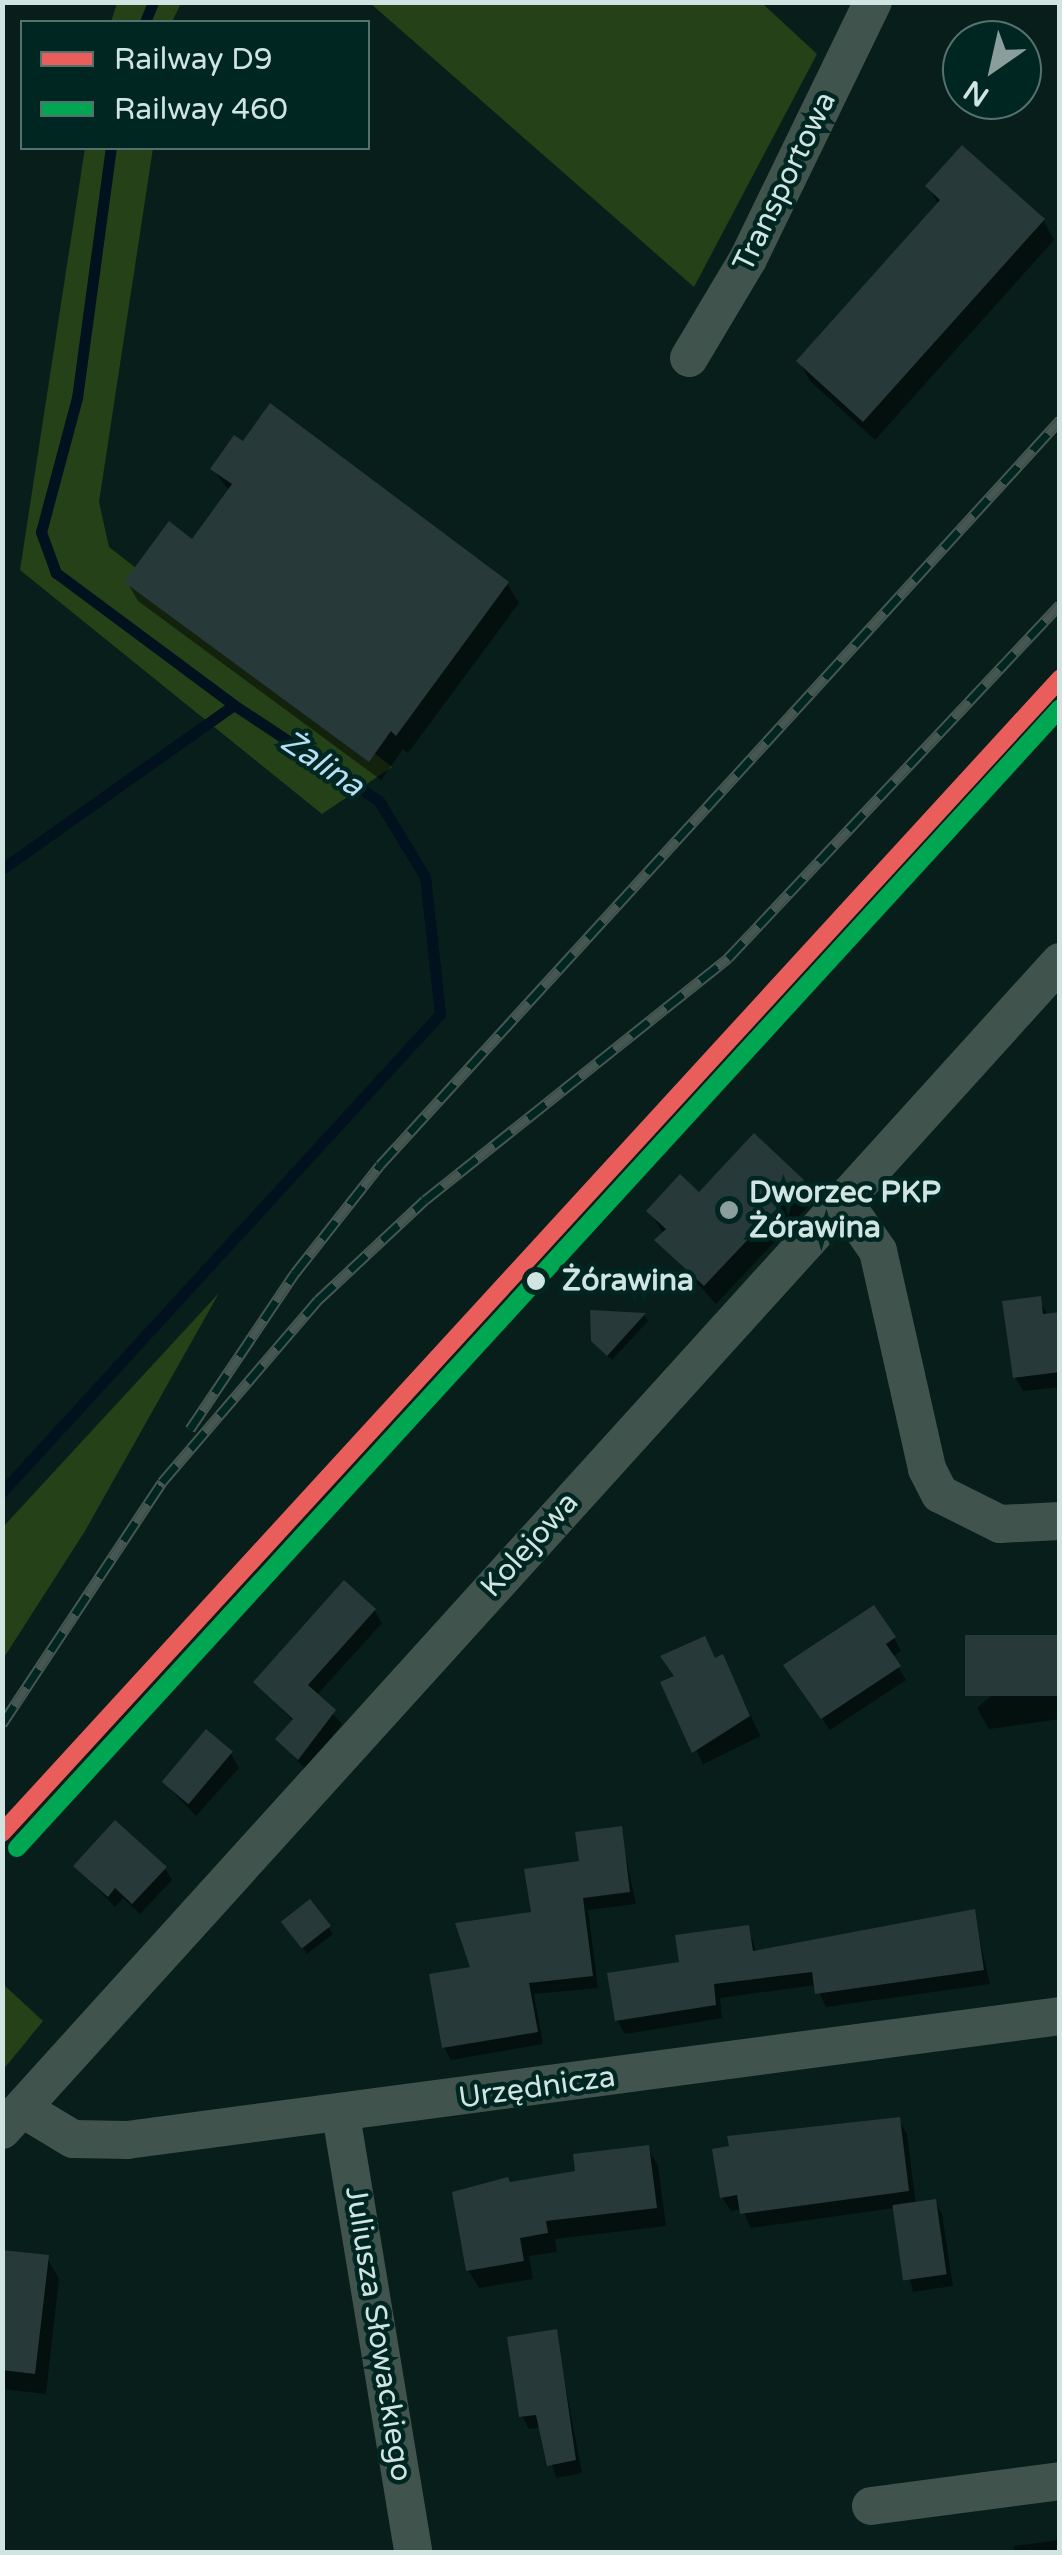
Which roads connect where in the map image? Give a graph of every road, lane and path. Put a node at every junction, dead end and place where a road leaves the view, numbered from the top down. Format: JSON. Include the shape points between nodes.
{"nodes":[{"id":1,"x":874,"y":2,"type":"edge"},
{"id":2,"x":689,"y":358,"type":"dead end"},
{"id":3,"x":1060,"y":962,"type":"edge"},
{"id":4,"x":842,"y":1199,"type":"junction"},
{"id":5,"x":1060,"y":1522,"type":"edge"},
{"id":6,"x":1060,"y":2016,"type":"edge"},
{"id":7,"x":342,"y":2116,"type":"junction"},
{"id":8,"x":13,"y":2119,"type":"edge"},
{"id":9,"x":1060,"y":2481,"type":"edge"},
{"id":10,"x":871,"y":2506,"type":"dead end"},
{"id":11,"x":413,"y":2552,"type":"edge"}],
"edges":[{"from":1,"to":2,"type":"street","name":"Transportowa","via":[[748,259]]},
{"from":3,"to":4,"type":"street","name":"Kolejowa"},
{"from":4,"to":5,"type":"street","via":[[878,1250],[926,1470],[940,1494],[1000,1524]]},
{"from":4,"to":8,"type":"street","name":"Kolejowa"},
{"from":6,"to":7,"type":"street","name":"Urzędnicza"},
{"from":7,"to":8,"type":"street","name":"Urzędnicza","via":[[109,2140],[73,2139]]},
{"from":7,"to":11,"type":"street","name":"Juliusza Słowackiego"},
{"from":9,"to":10,"type":"street"}]}
